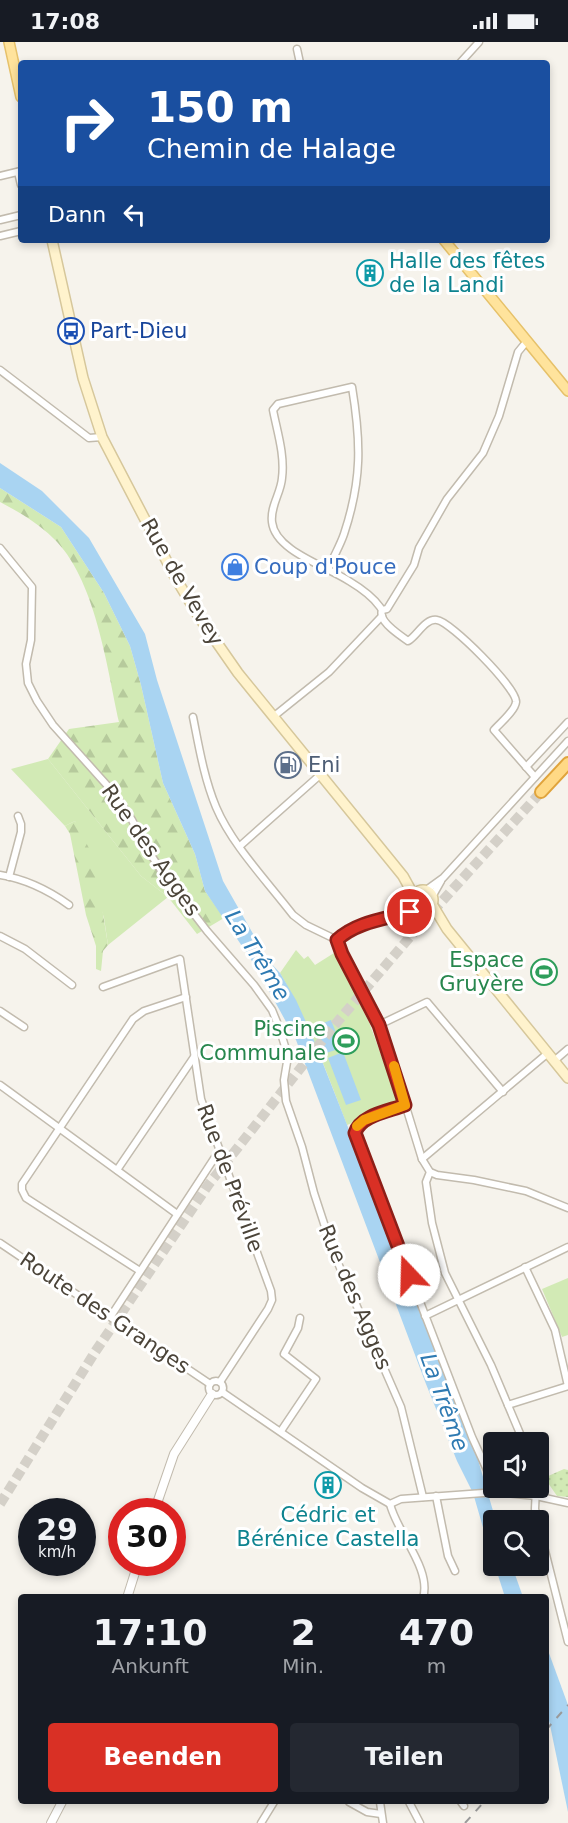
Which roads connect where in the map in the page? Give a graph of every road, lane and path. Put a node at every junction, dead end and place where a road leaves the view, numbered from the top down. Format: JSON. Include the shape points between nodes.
{"nodes":[{"id":1,"x":9,"y":42,"type":"edge"},
{"id":2,"x":479,"y":42,"type":"edge"},
{"id":3,"x":297,"y":50,"type":"dead end"},
{"id":4,"x":299,"y":60,"type":"edge"},
{"id":5,"x":463,"y":60,"type":"edge"},
{"id":6,"x":18,"y":83,"type":"edge"},
{"id":7,"x":18,"y":172,"type":"edge"},
{"id":8,"x":0,"y":176,"type":"edge"},
{"id":9,"x":18,"y":216,"type":"edge"},
{"id":10,"x":0,"y":220,"type":"edge"},
{"id":11,"x":18,"y":232,"type":"edge"},
{"id":12,"x":0,"y":236,"type":"edge"},
{"id":13,"x":53,"y":243,"type":"edge"},
{"id":14,"x":446,"y":243,"type":"edge"},
{"id":15,"x":526,"y":341,"type":"junction"},
{"id":16,"x":0,"y":370,"type":"edge"},
{"id":17,"x":568,"y":391,"type":"edge"},
{"id":18,"x":102,"y":437,"type":"junction"},
{"id":19,"x":0,"y":548,"type":"edge"},
{"id":20,"x":329,"y":568,"type":"junction"},
{"id":21,"x":382,"y":613,"type":"junction"},
{"id":22,"x":193,"y":717,"type":"dead end"},
{"id":23,"x":273,"y":717,"type":"junction"},
{"id":24,"x":568,"y":722,"type":"edge"},
{"id":25,"x":568,"y":741,"type":"edge"},
{"id":26,"x":568,"y":763,"type":"edge"},
{"id":27,"x":526,"y":767,"type":"junction"},
{"id":28,"x":320,"y":775,"type":"junction"},
{"id":29,"x":535,"y":777,"type":"junction"},
{"id":30,"x":541,"y":792,"type":"tunnel mouth"},
{"id":31,"x":18,"y":816,"type":"dead end"},
{"id":32,"x":240,"y":846,"type":"junction"},
{"id":33,"x":0,"y":875,"type":"edge"},
{"id":34,"x":9,"y":877,"type":"junction"},
{"id":35,"x":424,"y":900,"type":"junction"},
{"id":36,"x":69,"y":905,"type":"dead end"},
{"id":37,"x":0,"y":936,"type":"edge"},
{"id":38,"x":337,"y":940,"type":"junction"},
{"id":39,"x":72,"y":985,"type":"dead end"},
{"id":40,"x":103,"y":987,"type":"dead end"},
{"id":41,"x":186,"y":997,"type":"junction"},
{"id":42,"x":0,"y":1011,"type":"edge"},
{"id":43,"x":379,"y":1025,"type":"junction"},
{"id":44,"x":24,"y":1027,"type":"dead end"},
{"id":45,"x":568,"y":1049,"type":"edge"},
{"id":46,"x":194,"y":1057,"type":"junction"},
{"id":47,"x":551,"y":1057,"type":"junction"},
{"id":48,"x":568,"y":1078,"type":"edge"},
{"id":49,"x":0,"y":1085,"type":"edge"},
{"id":50,"x":503,"y":1092,"type":"junction"},
{"id":51,"x":405,"y":1105,"type":"junction"},
{"id":52,"x":58,"y":1128,"type":"junction"},
{"id":53,"x":219,"y":1151,"type":"junction"},
{"id":54,"x":422,"y":1159,"type":"junction"},
{"id":55,"x":117,"y":1170,"type":"junction"},
{"id":56,"x":430,"y":1172,"type":"junction"},
{"id":57,"x":568,"y":1208,"type":"edge"},
{"id":58,"x":177,"y":1214,"type":"junction"},
{"id":59,"x":0,"y":1242,"type":"edge"},
{"id":60,"x":568,"y":1247,"type":"edge"},
{"id":61,"x":525,"y":1267,"type":"junction"},
{"id":62,"x":140,"y":1271,"type":"junction"},
{"id":63,"x":459,"y":1300,"type":"junction"},
{"id":64,"x":111,"y":1316,"type":"junction"},
{"id":65,"x":425,"y":1316,"type":"junction"},
{"id":66,"x":300,"y":1318,"type":"dead end"},
{"id":67,"x":220,"y":1382,"type":"junction"},
{"id":68,"x":210,"y":1384,"type":"junction"},
{"id":69,"x":568,"y":1386,"type":"edge"},
{"id":70,"x":222,"y":1392,"type":"junction"},
{"id":71,"x":212,"y":1394,"type":"junction"},
{"id":72,"x":508,"y":1405,"type":"junction"},
{"id":73,"x":281,"y":1431,"type":"junction"},
{"id":74,"x":519,"y":1432,"type":"edge"},
{"id":75,"x":483,"y":1462,"type":"edge"},
{"id":76,"x":483,"y":1491,"type":"edge"},
{"id":77,"x":436,"y":1496,"type":"junction"},
{"id":78,"x":549,"y":1496,"type":"edge"},
{"id":79,"x":423,"y":1497,"type":"junction"},
{"id":80,"x":159,"y":1498,"type":"edge"},
{"id":81,"x":568,"y":1503,"type":"edge"},
{"id":82,"x":390,"y":1504,"type":"junction"},
{"id":83,"x":549,"y":1566,"type":"edge"},
{"id":84,"x":455,"y":1571,"type":"dead end"},
{"id":85,"x":134,"y":1576,"type":"edge"},
{"id":86,"x":128,"y":1594,"type":"edge"},
{"id":87,"x":424,"y":1594,"type":"edge"},
{"id":88,"x":568,"y":1642,"type":"edge"},
{"id":89,"x":61,"y":1804,"type":"edge"},
{"id":90,"x":273,"y":1804,"type":"edge"},
{"id":91,"x":353,"y":1804,"type":"edge"},
{"id":92,"x":380,"y":1804,"type":"edge"},
{"id":93,"x":410,"y":1804,"type":"edge"},
{"id":94,"x":381,"y":1814,"type":"junction"},
{"id":95,"x":51,"y":1823,"type":"edge"},
{"id":96,"x":261,"y":1823,"type":"edge"},
{"id":97,"x":382,"y":1823,"type":"edge"},
{"id":98,"x":420,"y":1823,"type":"edge"}],
"edges":[{"from":1,"to":6,"type":"main road"},
{"from":2,"to":5,"type":"street"},
{"from":3,"to":4,"type":"street"},
{"from":7,"to":8,"type":"street"},
{"from":9,"to":10,"type":"street"},
{"from":11,"to":12,"type":"street"},
{"from":13,"to":18,"type":"main road","name":"Rue de Vevey","via":[[83,378]]},
{"from":14,"to":15,"type":"main road"},
{"from":15,"to":17,"type":"main road"},
{"from":15,"to":21,"type":"street","via":[[518,352],[500,416],[483,453],[447,499],[419,548],[414,565]]},
{"from":16,"to":18,"type":"street","via":[[88,438]]},
{"from":18,"to":23,"type":"main road","name":"Rue de Vevey","via":[[199,617]]},
{"from":19,"to":79,"type":"street","name":"Rue des Agges","via":[[32,587],[31,640],[26,664],[28,683],[37,701],[53,725],[114,793],[164,875],[272,1011],[288,1056],[285,1101],[334,1254],[402,1407]]},
{"from":20,"to":20,"type":"street","via":[[355,498],[360,463],[352,387],[278,404],[273,410],[283,476],[272,521],[279,540],[287,547]]},
{"from":20,"to":21,"type":"street","via":[[365,593]]},
{"from":21,"to":23,"type":"street","via":[[329,672]]},
{"from":21,"to":27,"type":"street","via":[[408,641],[428,622],[441,620],[496,672],[516,696],[516,703],[494,730]]},
{"from":22,"to":32,"type":"street","via":[[204,773],[216,807]]},
{"from":23,"to":28,"type":"main road","name":"Rue de Vevey"},
{"from":24,"to":27,"type":"street"},
{"from":25,"to":29,"type":"street"},
{"from":26,"to":30,"type":"highway"},
{"from":27,"to":29,"type":"street"},
{"from":28,"to":32,"type":"street"},
{"from":28,"to":35,"type":"main road","name":"Rue de Vevey"},
{"from":29,"to":35,"type":"street"},
{"from":31,"to":34,"type":"street","via":[[21,832]]},
{"from":32,"to":38,"type":"street","via":[[293,915]]},
{"from":33,"to":34,"type":"street"},
{"from":34,"to":36,"type":"street","via":[[43,888]]},
{"from":35,"to":38,"type":"street","via":[[346,932]]},
{"from":35,"to":47,"type":"main road","name":"Rue de Vevey"},
{"from":37,"to":39,"type":"street","via":[[25,949]]},
{"from":38,"to":43,"type":"street"},
{"from":40,"to":41,"type":"street","name":"Rue de Préville","via":[[180,959]]},
{"from":41,"to":46,"type":"street","name":"Rue de Préville"},
{"from":41,"to":52,"type":"street","via":[[144,1011],[133,1019]]},
{"from":42,"to":44,"type":"street"},
{"from":43,"to":50,"type":"street","via":[[427,1002]]},
{"from":43,"to":51,"type":"street"},
{"from":45,"to":47,"type":"street"},
{"from":46,"to":53,"type":"street","name":"Rue de Préville","via":[[201,1099]]},
{"from":46,"to":55,"type":"street"},
{"from":47,"to":48,"type":"main road","name":"Rue de Vevey"},
{"from":47,"to":50,"type":"street"},
{"from":49,"to":52,"type":"street"},
{"from":50,"to":54,"type":"street"},
{"from":51,"to":54,"type":"street"},
{"from":51,"to":65,"type":"street","via":[[364,1120],[355,1133]]},
{"from":52,"to":55,"type":"street"},
{"from":52,"to":62,"type":"street","via":[[21,1184],[26,1198]]},
{"from":53,"to":58,"type":"street"},
{"from":53,"to":67,"type":"street","name":"Rue de Préville","via":[[272,1300]]},
{"from":54,"to":56,"type":"street"},
{"from":55,"to":58,"type":"street"},
{"from":56,"to":57,"type":"street","via":[[526,1191]]},
{"from":56,"to":63,"type":"street","via":[[426,1182],[436,1243]]},
{"from":58,"to":62,"type":"street"},
{"from":59,"to":64,"type":"street","name":"Route des Granges"},
{"from":60,"to":61,"type":"street"},
{"from":61,"to":63,"type":"street"},
{"from":61,"to":69,"type":"street","via":[[555,1330]]},
{"from":62,"to":64,"type":"street"},
{"from":63,"to":65,"type":"street"},
{"from":63,"to":72,"type":"street"},
{"from":64,"to":68,"type":"street","name":"Route des Granges"},
{"from":65,"to":75,"type":"street"},
{"from":66,"to":73,"type":"street","via":[[284,1354],[316,1379]]},
{"from":67,"to":68,"type":"street"},
{"from":67,"to":70,"type":"street"},
{"from":68,"to":71,"type":"street"},
{"from":69,"to":72,"type":"street"},
{"from":70,"to":71,"type":"street"},
{"from":70,"to":73,"type":"street"},
{"from":71,"to":80,"type":"street","via":[[174,1454]]},
{"from":72,"to":74,"type":"street"},
{"from":73,"to":82,"type":"street"},
{"from":76,"to":77,"type":"street"},
{"from":77,"to":79,"type":"street"},
{"from":77,"to":84,"type":"street","via":[[448,1556]]},
{"from":78,"to":81,"type":"street"},
{"from":79,"to":82,"type":"street"},
{"from":82,"to":87,"type":"street","via":[[423,1575]]},
{"from":83,"to":88,"type":"street"},
{"from":85,"to":86,"type":"street"},
{"from":89,"to":95,"type":"street"},
{"from":90,"to":96,"type":"street"},
{"from":91,"to":94,"type":"street"},
{"from":92,"to":94,"type":"street"},
{"from":93,"to":98,"type":"street"},
{"from":94,"to":97,"type":"street"}]}
